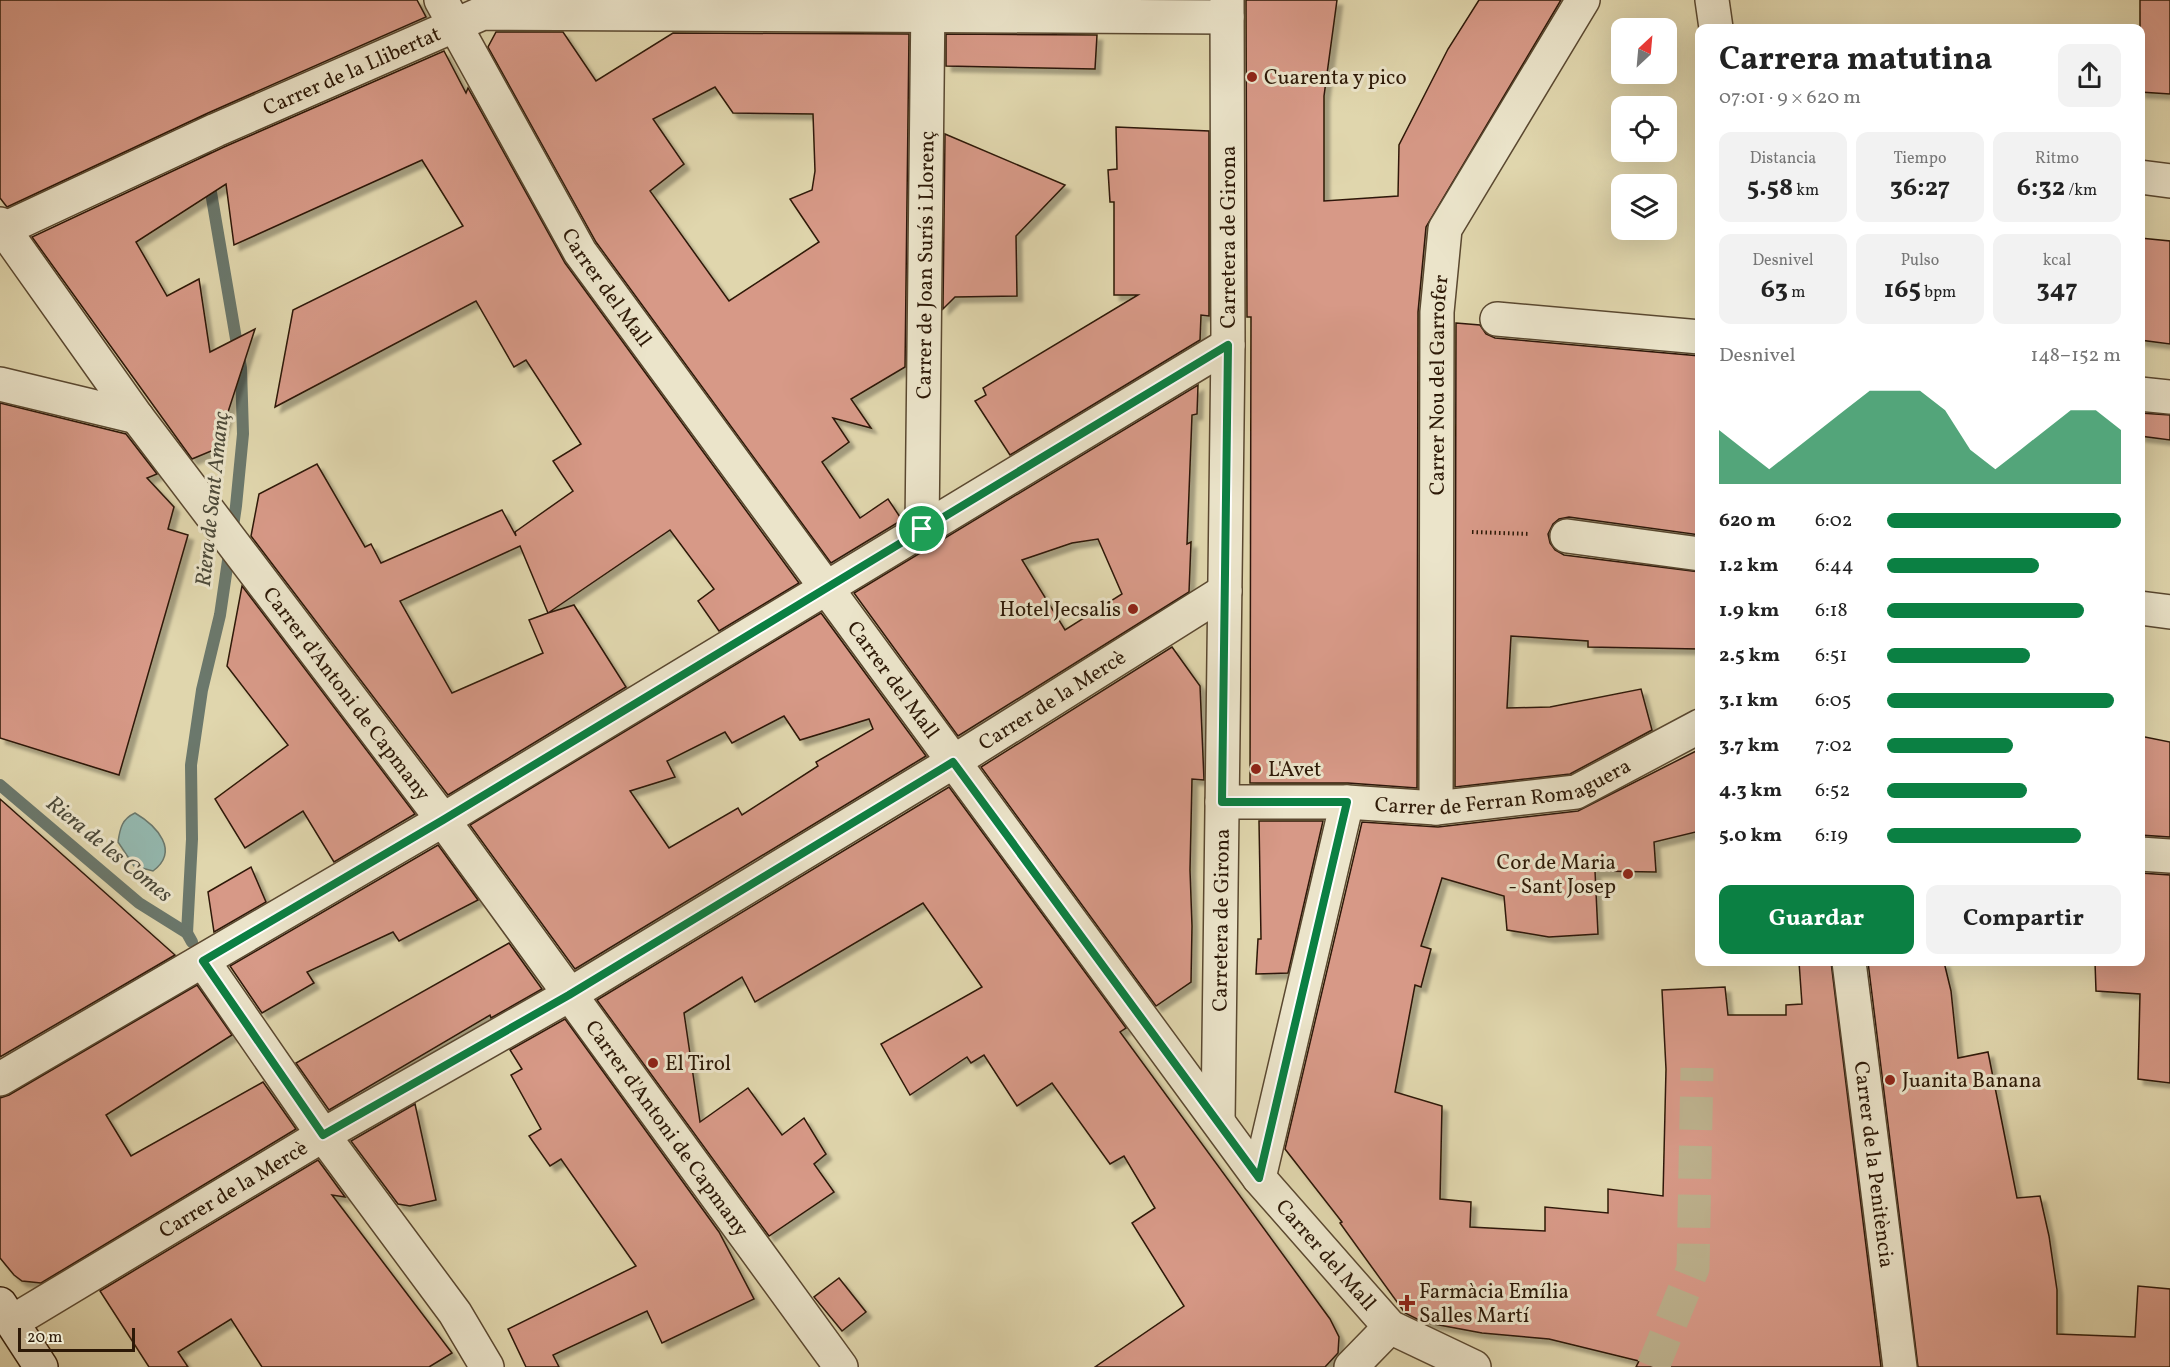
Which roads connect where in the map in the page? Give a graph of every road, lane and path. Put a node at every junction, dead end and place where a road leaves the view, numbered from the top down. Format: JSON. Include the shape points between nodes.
{"nodes":[{"id":1,"x":1583,"y":0,"type":"edge"},
{"id":2,"x":1712,"y":0,"type":"edge"},
{"id":3,"x":655,"y":7,"type":"edge"},
{"id":4,"x":928,"y":8,"type":"edge"},
{"id":5,"x":1227,"y":9,"type":"edge"},
{"id":6,"x":448,"y":12,"type":"edge"},
{"id":7,"x":1715,"y":24,"type":"edge"},
{"id":8,"x":2145,"y":178,"type":"edge"},
{"id":9,"x":2170,"y":181,"type":"edge"},
{"id":10,"x":2,"y":226,"type":"edge"},
{"id":11,"x":1497,"y":318,"type":"dead end"},
{"id":12,"x":1695,"y":337,"type":"edge"},
{"id":13,"x":1228,"y":345,"type":"junction"},
{"id":14,"x":0,"y":384,"type":"edge"},
{"id":15,"x":2145,"y":394,"type":"edge"},
{"id":16,"x":2170,"y":398,"type":"edge"},
{"id":17,"x":137,"y":417,"type":"junction"},
{"id":18,"x":922,"y":529,"type":"junction"},
{"id":19,"x":1439,"y":531,"type":"junction"},
{"id":20,"x":1567,"y":536,"type":"joint"},
{"id":21,"x":1695,"y":553,"type":"edge"},
{"id":22,"x":825,"y":588,"type":"junction"},
{"id":23,"x":1225,"y":591,"type":"junction"},
{"id":24,"x":2145,"y":609,"type":"edge"},
{"id":25,"x":2170,"y":612,"type":"edge"},
{"id":26,"x":1695,"y":729,"type":"edge"},
{"id":27,"x":953,"y":762,"type":"junction"},
{"id":28,"x":1222,"y":802,"type":"junction"},
{"id":29,"x":1347,"y":802,"type":"junction"},
{"id":30,"x":1436,"y":808,"type":"junction"},
{"id":31,"x":443,"y":820,"type":"junction"},
{"id":32,"x":2145,"y":854,"type":"edge"},
{"id":33,"x":2170,"y":856,"type":"edge"},
{"id":34,"x":203,"y":961,"type":"junction"},
{"id":35,"x":1850,"y":966,"type":"edge"},
{"id":36,"x":569,"y":995,"type":"junction"},
{"id":37,"x":0,"y":1079,"type":"edge"},
{"id":38,"x":1218,"y":1121,"type":"junction"},
{"id":39,"x":323,"y":1135,"type":"junction"},
{"id":40,"x":1259,"y":1178,"type":"junction"},
{"id":41,"x":6,"y":1313,"type":"edge"},
{"id":42,"x":1390,"y":1327,"type":"junction"},
{"id":43,"x":41,"y":1367,"type":"edge"},
{"id":44,"x":487,"y":1367,"type":"edge"},
{"id":45,"x":841,"y":1367,"type":"edge"},
{"id":46,"x":1351,"y":1367,"type":"edge"},
{"id":47,"x":1474,"y":1367,"type":"edge"},
{"id":48,"x":1900,"y":1367,"type":"edge"}],
"edges":[{"from":1,"to":19,"type":"street","name":"Carrer Nou del Garrofer","via":[[1445,229],[1437,312]]},
{"from":2,"to":7,"type":"street"},
{"from":3,"to":4,"type":"street","name":"Carrer de la Llibertat"},
{"from":3,"to":6,"type":"street","name":"Carrer de la Llibertat"},
{"from":4,"to":5,"type":"street","name":"Carrer de la Llibertat"},
{"from":4,"to":18,"type":"street","name":"Carrer de Joan Surís i Llorenç"},
{"from":5,"to":13,"type":"street","name":"Carretera de Girona"},
{"from":6,"to":10,"type":"street","name":"Carrer de la Llibertat","via":[[216,130]]},
{"from":6,"to":22,"type":"street","name":"Carrer del Mall","via":[[580,252]]},
{"from":8,"to":9,"type":"street"},
{"from":10,"to":17,"type":"street","name":"Carrer d'Antoni de Capmany"},
{"from":11,"to":12,"type":"street"},
{"from":13,"to":18,"type":"street"},
{"from":13,"to":23,"type":"street","name":"Carretera de Girona"},
{"from":14,"to":17,"type":"street"},
{"from":15,"to":16,"type":"street"},
{"from":17,"to":31,"type":"street","name":"Carrer d'Antoni de Capmany"},
{"from":18,"to":22,"type":"street"},
{"from":19,"to":20,"type":"path"},
{"from":19,"to":30,"type":"street","name":"Carrer Nou del Garrofer"},
{"from":20,"to":21,"type":"street"},
{"from":22,"to":27,"type":"street","name":"Carrer del Mall"},
{"from":22,"to":31,"type":"street"},
{"from":23,"to":27,"type":"street","name":"Carrer de la Mercè"},
{"from":23,"to":28,"type":"street","name":"Carretera de Girona"},
{"from":24,"to":25,"type":"street"},
{"from":26,"to":30,"type":"street","name":"Carrer de Ferran Romaguera","via":[[1576,792]]},
{"from":27,"to":36,"type":"street","name":"Carrer de la Mercè"},
{"from":27,"to":38,"type":"street","name":"Carrer del Mall"},
{"from":28,"to":29,"type":"street","name":"Carrer de Ferran Romaguera"},
{"from":28,"to":38,"type":"street","name":"Carretera de Girona"},
{"from":29,"to":30,"type":"street","name":"Carrer de Ferran Romaguera"},
{"from":29,"to":40,"type":"street"},
{"from":31,"to":34,"type":"street"},
{"from":31,"to":36,"type":"street","name":"Carrer d'Antoni de Capmany"},
{"from":32,"to":33,"type":"street"},
{"from":34,"to":37,"type":"street"},
{"from":34,"to":39,"type":"street"},
{"from":35,"to":48,"type":"street","name":"Carrer de la Penitència"},
{"from":36,"to":39,"type":"street","name":"Carrer de la Mercè"},
{"from":36,"to":45,"type":"street","name":"Carrer d'Antoni de Capmany"},
{"from":38,"to":40,"type":"street","name":"Carrer del Mall"},
{"from":39,"to":41,"type":"street","name":"Carrer de la Mercè"},
{"from":39,"to":44,"type":"street","via":[[455,1313]]},
{"from":40,"to":42,"type":"street","name":"Carrer del Mall"},
{"from":41,"to":43,"type":"street"},
{"from":42,"to":46,"type":"street"},
{"from":42,"to":47,"type":"street"}]}
